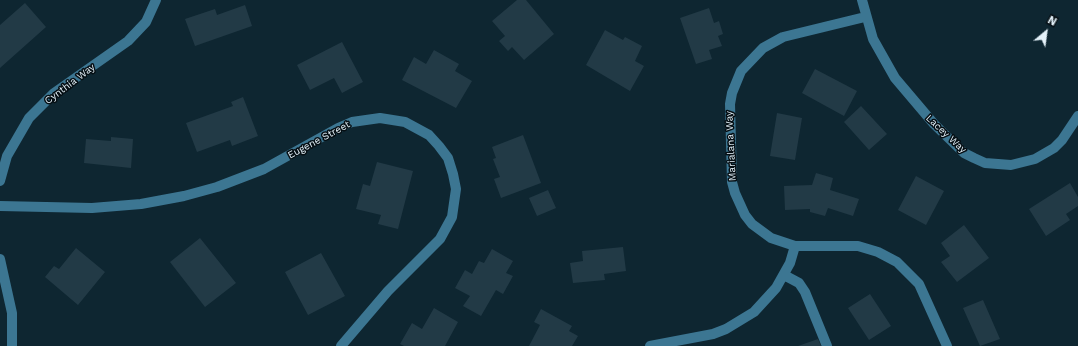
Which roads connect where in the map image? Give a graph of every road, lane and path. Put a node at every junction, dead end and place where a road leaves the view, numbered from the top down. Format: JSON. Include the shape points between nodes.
{"nodes":[{"id":1,"x":156,"y":0,"type":"edge"},
{"id":2,"x":862,"y":0,"type":"edge"},
{"id":3,"x":865,"y":17,"type":"junction"},
{"id":4,"x":1078,"y":116,"type":"edge"},
{"id":5,"x":0,"y":181,"type":"edge"},
{"id":6,"x":0,"y":206,"type":"edge"},
{"id":7,"x":795,"y":246,"type":"junction"},
{"id":8,"x":0,"y":259,"type":"edge"},
{"id":9,"x":784,"y":275,"type":"junction"},
{"id":10,"x":12,"y":346,"type":"edge"},
{"id":11,"x":341,"y":346,"type":"edge"},
{"id":12,"x":650,"y":346,"type":"edge"},
{"id":13,"x":827,"y":346,"type":"edge"},
{"id":14,"x":947,"y":346,"type":"edge"}],
"edges":[{"from":1,"to":5,"type":"street","name":"Cynthia Way","via":[[146,22],[128,41],[54,93],[29,118],[7,156]]},
{"from":2,"to":3,"type":"street","name":"Lacey Way"},
{"from":3,"to":4,"type":"street","name":"Lacey Way","via":[[879,52],[919,108],[950,140],[974,158],[1011,165],[1035,159],[1054,148]]},
{"from":3,"to":7,"type":"street","name":"Marialana Way","via":[[774,41],[748,62],[741,71],[732,93],[729,118],[732,182],[739,204],[752,224],[762,232]]},
{"from":6,"to":11,"type":"street","name":"Eugene Street","via":[[98,208],[184,196],[217,187],[264,168],[352,122],[380,118],[405,122],[429,135],[448,158],[456,189],[452,217],[440,239],[388,291]]},
{"from":7,"to":9,"type":"street"},
{"from":7,"to":14,"type":"street","name":"Marialana Way","via":[[858,246],[878,252],[897,262],[919,284]]},
{"from":8,"to":10,"type":"street","via":[[12,313]]},
{"from":9,"to":12,"type":"street","via":[[767,300],[754,312],[726,329],[699,338]]},
{"from":9,"to":13,"type":"street","via":[[799,283],[805,292]]}]}
